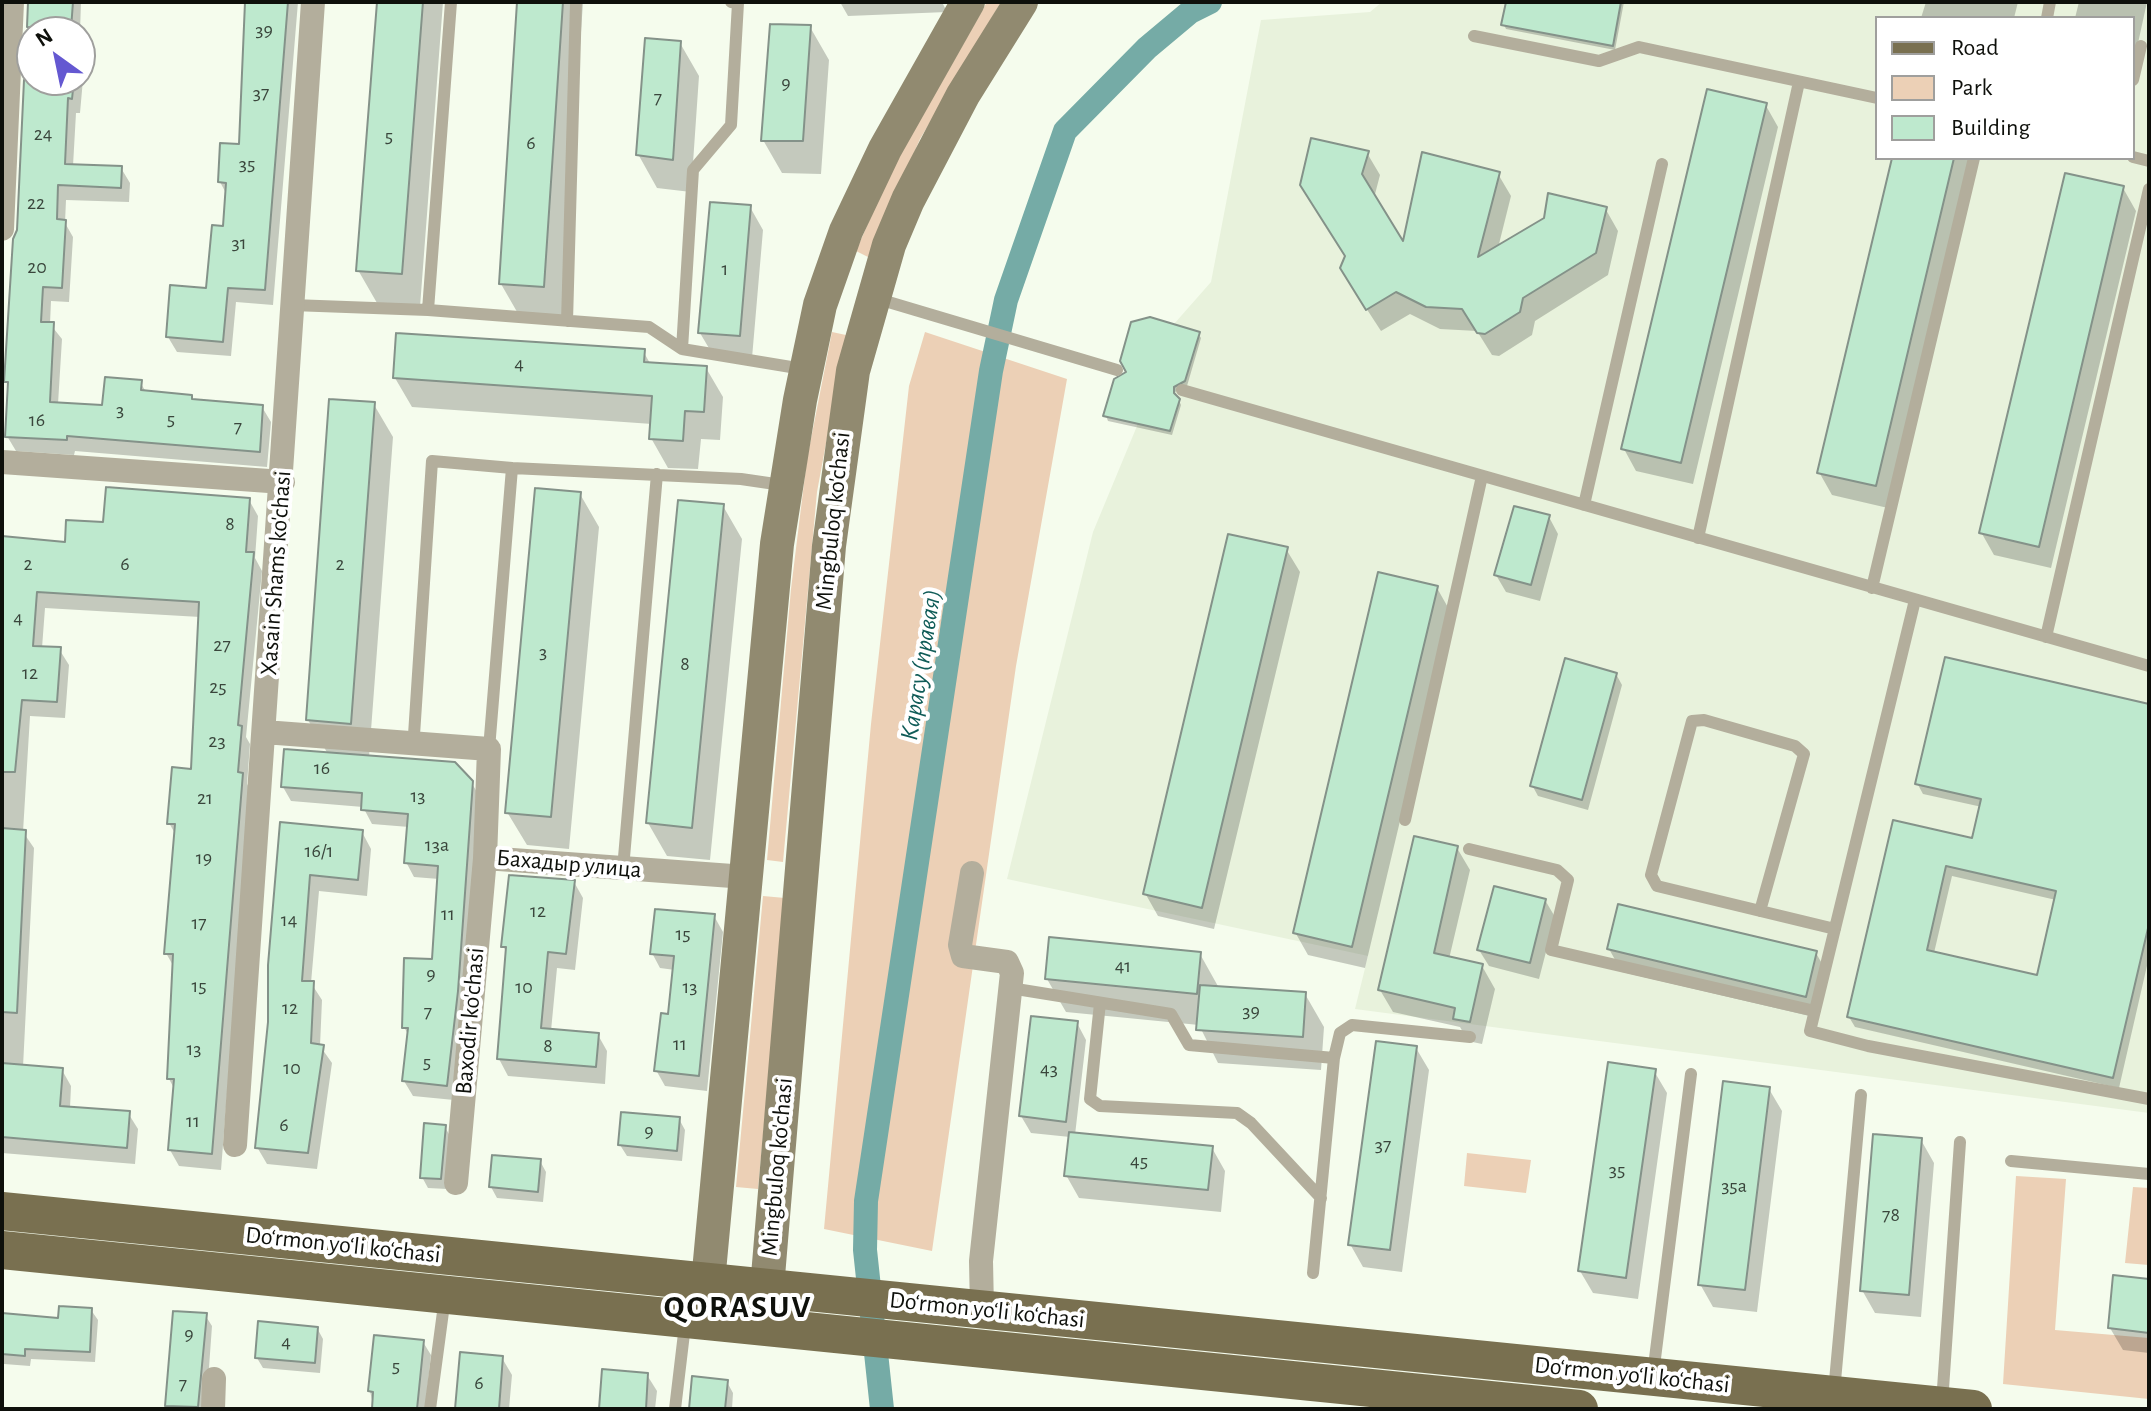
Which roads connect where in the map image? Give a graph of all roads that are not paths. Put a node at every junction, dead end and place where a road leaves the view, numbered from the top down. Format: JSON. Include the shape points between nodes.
{"nodes":[{"id":1,"x":313,"y":2,"type":"edge"},
{"id":2,"x":451,"y":2,"type":"edge"},
{"id":3,"x":576,"y":2,"type":"edge"},
{"id":4,"x":731,"y":2,"type":"edge"},
{"id":5,"x":968,"y":2,"type":"edge"},
{"id":6,"x":1021,"y":2,"type":"edge"},
{"id":7,"x":9,"y":8,"type":"edge"},
{"id":8,"x":1474,"y":36,"type":"dead end"},
{"id":9,"x":2141,"y":46,"type":"dead end"},
{"id":10,"x":2135,"y":72,"type":"edge"},
{"id":11,"x":1799,"y":82,"type":"junction"},
{"id":12,"x":1875,"y":98,"type":"edge"},
{"id":13,"x":1974,"y":160,"type":"edge"},
{"id":14,"x":1662,"y":164,"type":"dead end"},
{"id":15,"x":2149,"y":189,"type":"edge"},
{"id":16,"x":2,"y":229,"type":"edge"},
{"id":17,"x":827,"y":284,"type":"junction"},
{"id":18,"x":873,"y":297,"type":"junction"},
{"id":19,"x":292,"y":305,"type":"junction"},
{"id":20,"x":428,"y":310,"type":"junction"},
{"id":21,"x":567,"y":321,"type":"junction"},
{"id":22,"x":682,"y":349,"type":"junction"},
{"id":23,"x":806,"y":369,"type":"junction"},
{"id":24,"x":1117,"y":370,"type":"dead end"},
{"id":25,"x":1182,"y":390,"type":"dead end"},
{"id":26,"x":2,"y":462,"type":"edge"},
{"id":27,"x":512,"y":468,"type":"junction"},
{"id":28,"x":657,"y":474,"type":"junction"},
{"id":29,"x":1482,"y":476,"type":"junction"},
{"id":30,"x":283,"y":482,"type":"junction"},
{"id":31,"x":785,"y":486,"type":"junction"},
{"id":32,"x":1584,"y":505,"type":"junction"},
{"id":33,"x":1698,"y":538,"type":"junction"},
{"id":34,"x":1872,"y":588,"type":"junction"},
{"id":35,"x":1915,"y":600,"type":"junction"},
{"id":36,"x":2046,"y":637,"type":"junction"},
{"id":37,"x":2149,"y":666,"type":"edge"},
{"id":38,"x":264,"y":732,"type":"junction"},
{"id":39,"x":414,"y":735,"type":"dead end"},
{"id":40,"x":489,"y":749,"type":"junction"},
{"id":41,"x":1405,"y":820,"type":"dead end"},
{"id":42,"x":1469,"y":849,"type":"dead end"},
{"id":43,"x":485,"y":858,"type":"junction"},
{"id":44,"x":623,"y":869,"type":"junction"},
{"id":45,"x":972,"y":873,"type":"dead end"},
{"id":46,"x":746,"y":877,"type":"junction"},
{"id":47,"x":801,"y":882,"type":"junction"},
{"id":48,"x":1760,"y":911,"type":"junction"},
{"id":49,"x":1835,"y":929,"type":"junction"},
{"id":50,"x":1010,"y":988,"type":"junction"},
{"id":51,"x":1100,"y":1003,"type":"junction"},
{"id":52,"x":1815,"y":1011,"type":"junction"},
{"id":53,"x":1470,"y":1037,"type":"dead end"},
{"id":54,"x":1334,"y":1058,"type":"junction"},
{"id":55,"x":1691,"y":1074,"type":"dead end"},
{"id":56,"x":1861,"y":1095,"type":"dead end"},
{"id":57,"x":2149,"y":1099,"type":"edge"},
{"id":58,"x":1960,"y":1142,"type":"dead end"},
{"id":59,"x":235,"y":1145,"type":"dead end"},
{"id":60,"x":2011,"y":1161,"type":"dead end"},
{"id":61,"x":2149,"y":1174,"type":"edge"},
{"id":62,"x":456,"y":1183,"type":"dead end"},
{"id":63,"x":1321,"y":1198,"type":"junction"},
{"id":64,"x":2,"y":1211,"type":"edge"},
{"id":65,"x":2,"y":1250,"type":"edge"},
{"id":66,"x":1313,"y":1273,"type":"dead end"},
{"id":67,"x":708,"y":1282,"type":"junction"},
{"id":68,"x":767,"y":1288,"type":"junction"},
{"id":69,"x":446,"y":1296,"type":"junction"},
{"id":70,"x":982,"y":1309,"type":"junction"},
{"id":71,"x":686,"y":1320,"type":"junction"},
{"id":72,"x":734,"y":1325,"type":"junction"},
{"id":73,"x":1653,"y":1377,"type":"junction"},
{"id":74,"x":214,"y":1379,"type":"dead end"},
{"id":75,"x":1833,"y":1395,"type":"junction"},
{"id":76,"x":1957,"y":1407,"type":"edge"},
{"id":77,"x":213,"y":1409,"type":"edge"},
{"id":78,"x":430,"y":1409,"type":"edge"},
{"id":79,"x":675,"y":1409,"type":"edge"},
{"id":80,"x":1579,"y":1409,"type":"edge"}],
"edges":[{"from":1,"to":19,"type":"street","name":"Xasain Shams ko'chasi"},
{"from":2,"to":20,"type":"lane"},
{"from":3,"to":21,"type":"lane"},
{"from":4,"to":22,"type":"lane","via":[[738,3],[731,125],[693,170]]},
{"from":5,"to":17,"type":"main road","name":"Mingbuloq ko'chasi","via":[[885,149]]},
{"from":6,"to":18,"type":"main road","name":"Mingbuloq ko'chasi","via":[[963,95],[908,200]]},
{"from":7,"to":16,"type":"street"},
{"from":8,"to":11,"type":"lane","via":[[1599,61],[1639,47]]},
{"from":9,"to":10,"type":"lane"},
{"from":11,"to":12,"type":"lane"},
{"from":11,"to":33,"type":"lane"},
{"from":13,"to":34,"type":"lane"},
{"from":14,"to":32,"type":"lane"},
{"from":15,"to":36,"type":"lane"},
{"from":17,"to":18,"type":"main road"},
{"from":17,"to":23,"type":"main road","name":"Mingbuloq ko'chasi"},
{"from":18,"to":24,"type":"lane"},
{"from":18,"to":47,"type":"main road","name":"Mingbuloq ko'chasi","via":[[853,371],[836,475]]},
{"from":19,"to":20,"type":"lane"},
{"from":19,"to":30,"type":"street","name":"Xasain Shams ko'chasi"},
{"from":20,"to":21,"type":"lane"},
{"from":21,"to":22,"type":"lane","via":[[649,327]]},
{"from":22,"to":23,"type":"lane"},
{"from":23,"to":31,"type":"main road","name":"Mingbuloq ko'chasi"},
{"from":25,"to":29,"type":"lane"},
{"from":26,"to":30,"type":"street"},
{"from":27,"to":28,"type":"lane"},
{"from":27,"to":39,"type":"lane","via":[[432,461]]},
{"from":27,"to":40,"type":"lane"},
{"from":28,"to":31,"type":"lane"},
{"from":28,"to":44,"type":"lane"},
{"from":29,"to":32,"type":"lane"},
{"from":29,"to":41,"type":"lane"},
{"from":30,"to":38,"type":"street","name":"Xasain Shams ko'chasi"},
{"from":31,"to":46,"type":"main road","name":"Mingbuloq ko'chasi"},
{"from":32,"to":33,"type":"lane"},
{"from":33,"to":34,"type":"lane"},
{"from":34,"to":35,"type":"lane"},
{"from":35,"to":36,"type":"lane"},
{"from":35,"to":49,"type":"lane"},
{"from":36,"to":37,"type":"lane"},
{"from":38,"to":40,"type":"street"},
{"from":38,"to":59,"type":"street","name":"Xasain Shams ko'chasi"},
{"from":40,"to":43,"type":"street","name":"Бахадыр улица"},
{"from":42,"to":52,"type":"lane","via":[[1557,870],[1568,880],[1551,950]]},
{"from":43,"to":44,"type":"street","name":"Бахадыр улица"},
{"from":43,"to":62,"type":"street","name":"Baxodir ko'chasi"},
{"from":44,"to":46,"type":"street","name":"Бахадыр улица"},
{"from":45,"to":50,"type":"street","via":[[960,945],[963,956],[1007,962]]},
{"from":46,"to":47,"type":"main road"},
{"from":46,"to":67,"type":"main road","name":"Mingbuloq ko'chasi"},
{"from":47,"to":68,"type":"main road","name":"Mingbuloq ko'chasi"},
{"from":48,"to":48,"type":"lane","via":[[1657,886],[1651,875],[1692,721],[1795,746],[1804,754]]},
{"from":48,"to":49,"type":"lane"},
{"from":49,"to":52,"type":"lane"},
{"from":50,"to":51,"type":"lane"},
{"from":50,"to":70,"type":"street","via":[[981,1261]]},
{"from":51,"to":54,"type":"lane","via":[[1171,1014],[1189,1045]]},
{"from":51,"to":63,"type":"lane","via":[[1090,1099],[1100,1106],[1237,1113]]},
{"from":52,"to":57,"type":"lane","via":[[1810,1031]]},
{"from":53,"to":54,"type":"lane","via":[[1352,1025],[1340,1033]]},
{"from":54,"to":63,"type":"lane"},
{"from":55,"to":73,"type":"lane"},
{"from":56,"to":75,"type":"lane"},
{"from":58,"to":76,"type":"lane"},
{"from":60,"to":61,"type":"lane"},
{"from":63,"to":66,"type":"lane"},
{"from":64,"to":67,"type":"main road","name":"Do‘rmon yo‘li ko‘chasi"},
{"from":65,"to":69,"type":"main road","name":"Do‘rmon yo‘li ko‘chasi"},
{"from":67,"to":68,"type":"main road","name":"Do‘rmon yo‘li ko‘chasi"},
{"from":67,"to":72,"type":"main road"},
{"from":68,"to":70,"type":"main road","name":"Do‘rmon yo‘li ko‘chasi"},
{"from":68,"to":72,"type":"main road","name":"Mingbuloq ko'chasi"},
{"from":69,"to":71,"type":"main road","name":"Do‘rmon yo‘li ko‘chasi"},
{"from":69,"to":78,"type":"lane"},
{"from":70,"to":73,"type":"main road","name":"Do‘rmon yo‘li ko‘chasi"},
{"from":71,"to":72,"type":"main road","name":"Do‘rmon yo‘li ko‘chasi"},
{"from":71,"to":79,"type":"lane"},
{"from":72,"to":80,"type":"main road","name":"Do‘rmon yo‘li ko‘chasi"},
{"from":73,"to":75,"type":"main road","name":"Do‘rmon yo‘li ko‘chasi"},
{"from":74,"to":77,"type":"street"},
{"from":75,"to":76,"type":"main road","name":"Do‘rmon yo‘li ko‘chasi"}]}
